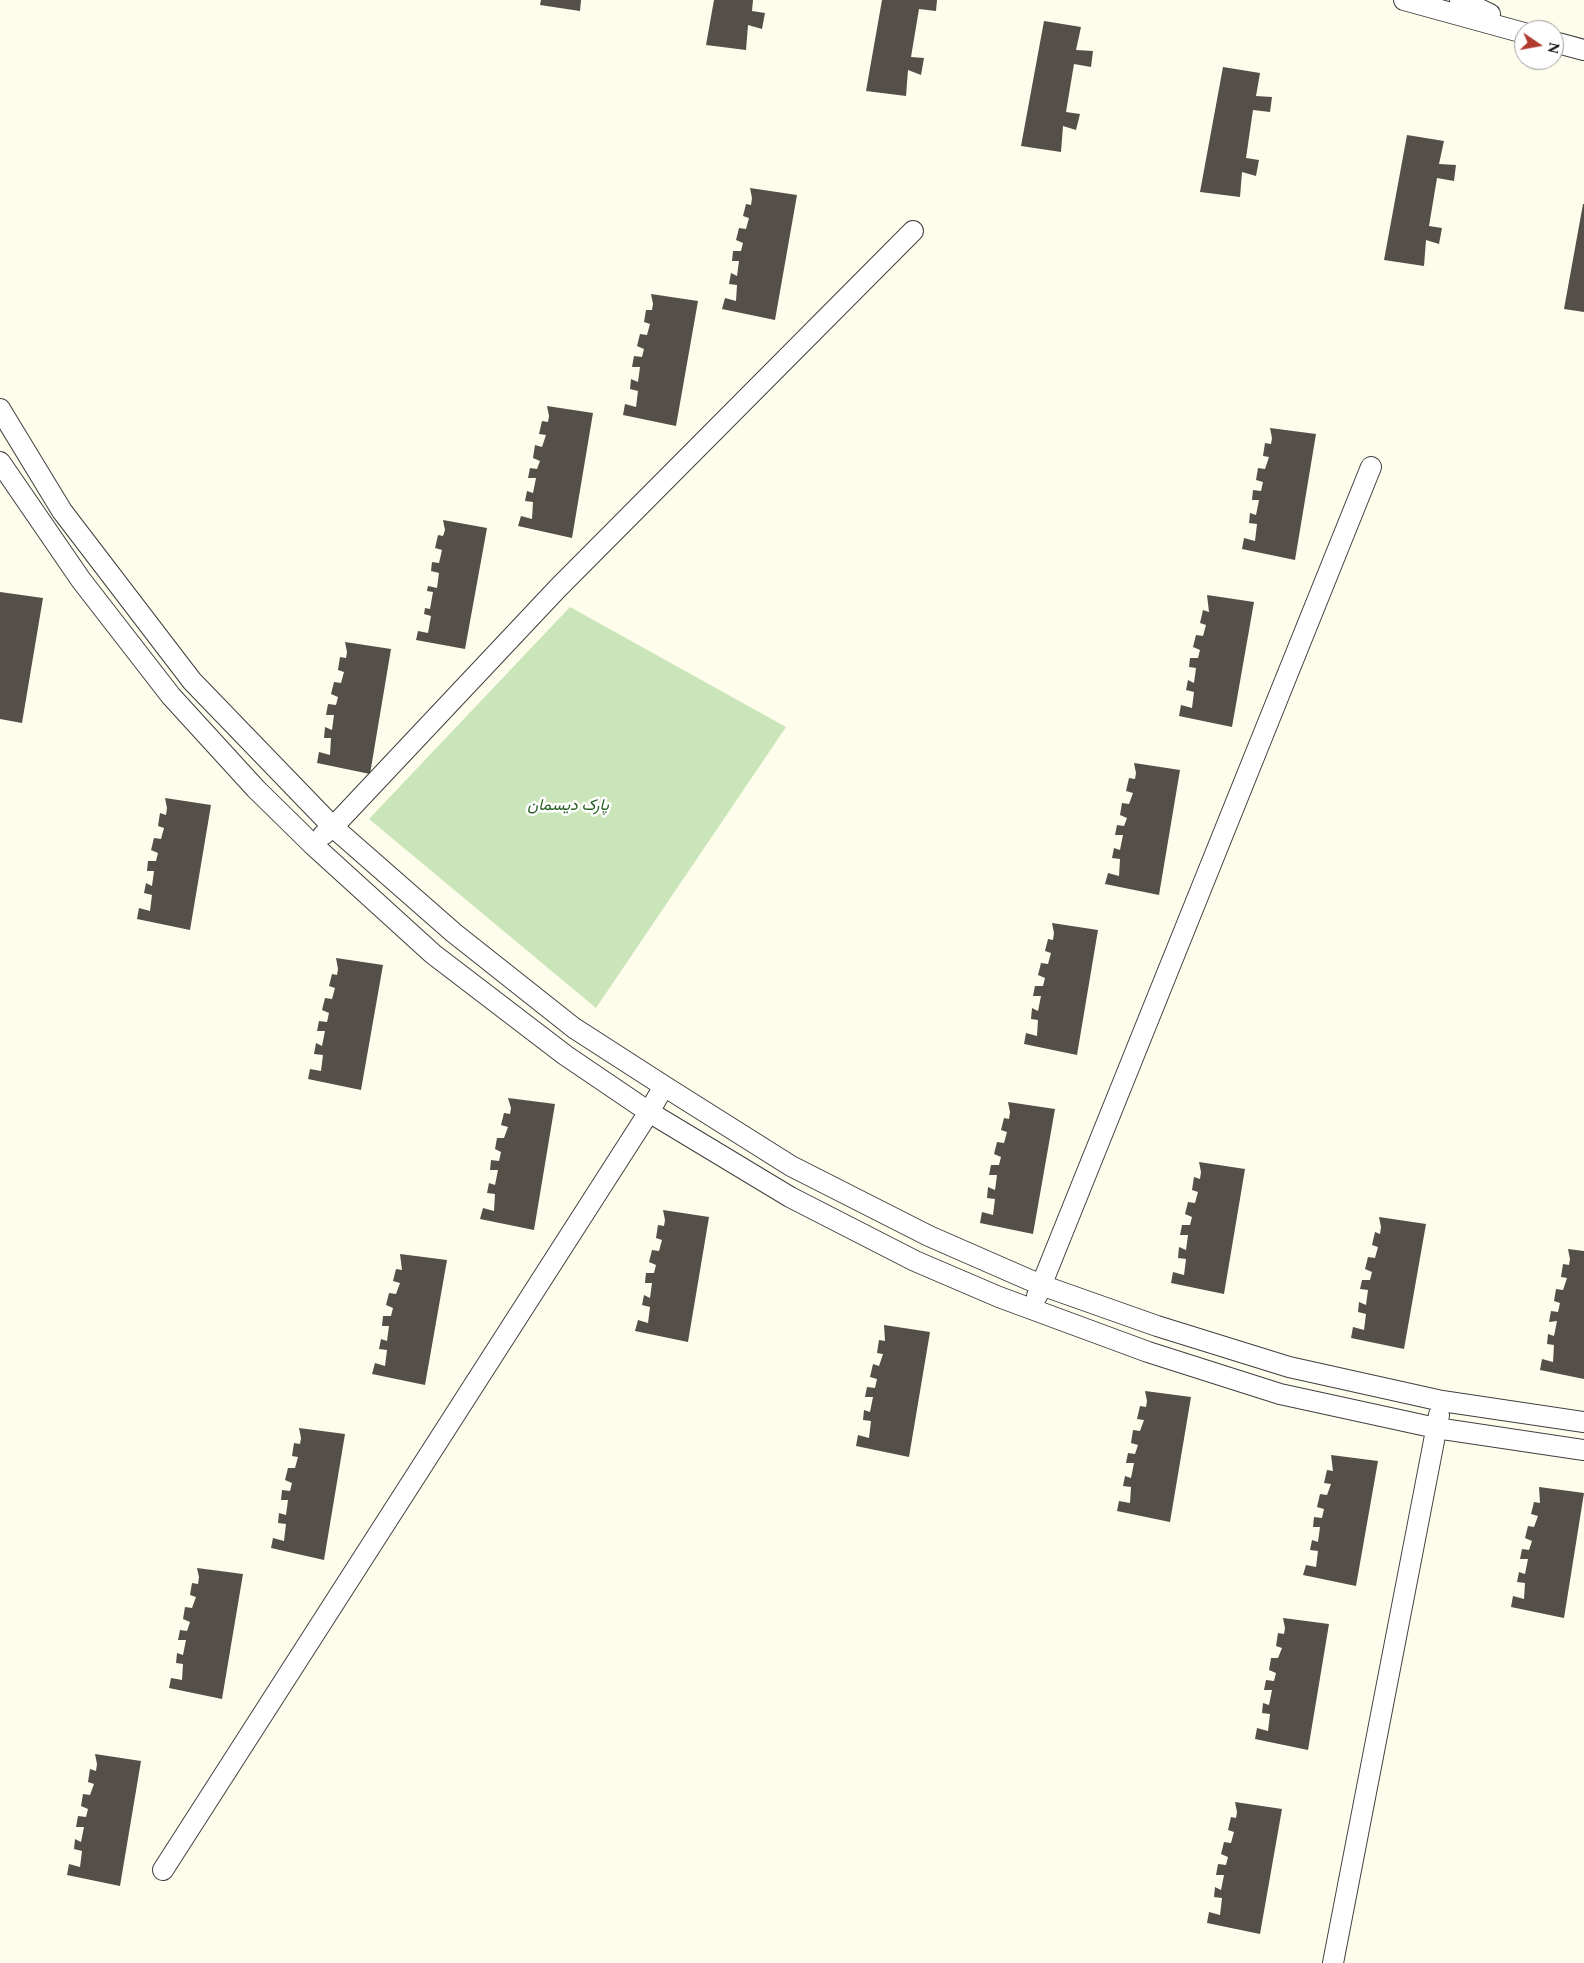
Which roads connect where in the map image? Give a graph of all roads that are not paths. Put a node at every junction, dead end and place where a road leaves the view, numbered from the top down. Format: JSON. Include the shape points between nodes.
{"nodes":[{"id":1,"x":1404,"y":0,"type":"edge"},
{"id":2,"x":1460,"y":0,"type":"edge"},
{"id":3,"x":1514,"y":27,"type":"edge"},
{"id":4,"x":1514,"y":29,"type":"edge"},
{"id":5,"x":1564,"y":45,"type":"edge"},
{"id":6,"x":1584,"y":50,"type":"edge"},
{"id":7,"x":913,"y":231,"type":"dead end"},
{"id":8,"x":0,"y":409,"type":"edge"},
{"id":9,"x":0,"y":462,"type":"edge"},
{"id":10,"x":1371,"y":467,"type":"dead end"},
{"id":11,"x":333,"y":827,"type":"junction"},
{"id":12,"x":312,"y":844,"type":"junction"},
{"id":13,"x":664,"y":1086,"type":"junction"},
{"id":14,"x":649,"y":1112,"type":"junction"},
{"id":15,"x":1041,"y":1285,"type":"junction"},
{"id":16,"x":1032,"y":1310,"type":"junction"},
{"id":17,"x":1442,"y":1401,"type":"junction"},
{"id":18,"x":1584,"y":1422,"type":"edge"},
{"id":19,"x":1436,"y":1428,"type":"junction"},
{"id":20,"x":1584,"y":1450,"type":"edge"},
{"id":21,"x":163,"y":1870,"type":"dead end"},
{"id":22,"x":1333,"y":1963,"type":"edge"}],
"edges":[{"from":1,"to":4,"type":"street"},
{"from":2,"to":3,"type":"street"},
{"from":5,"to":6,"type":"street"},
{"from":7,"to":11,"type":"street","via":[[558,588]]},
{"from":8,"to":11,"type":"street","via":[[62,511],[192,681]]},
{"from":9,"to":12,"type":"street","via":[[81,580],[171,696],[256,789]]},
{"from":10,"to":15,"type":"street"},
{"from":11,"to":12,"type":"street"},
{"from":11,"to":13,"type":"street","via":[[454,933],[574,1028]]},
{"from":12,"to":14,"type":"street","via":[[433,954],[565,1055]]},
{"from":13,"to":14,"type":"street"},
{"from":13,"to":15,"type":"street","via":[[791,1166],[929,1236]]},
{"from":14,"to":16,"type":"street","via":[[790,1197],[915,1261]]},
{"from":14,"to":21,"type":"street"},
{"from":15,"to":16,"type":"street"},
{"from":15,"to":17,"type":"street","via":[[1157,1326],[1289,1367]]},
{"from":16,"to":19,"type":"street","via":[[1148,1352],[1280,1394]]},
{"from":17,"to":18,"type":"street"},
{"from":17,"to":19,"type":"street"},
{"from":19,"to":20,"type":"street"},
{"from":19,"to":22,"type":"street"}]}
